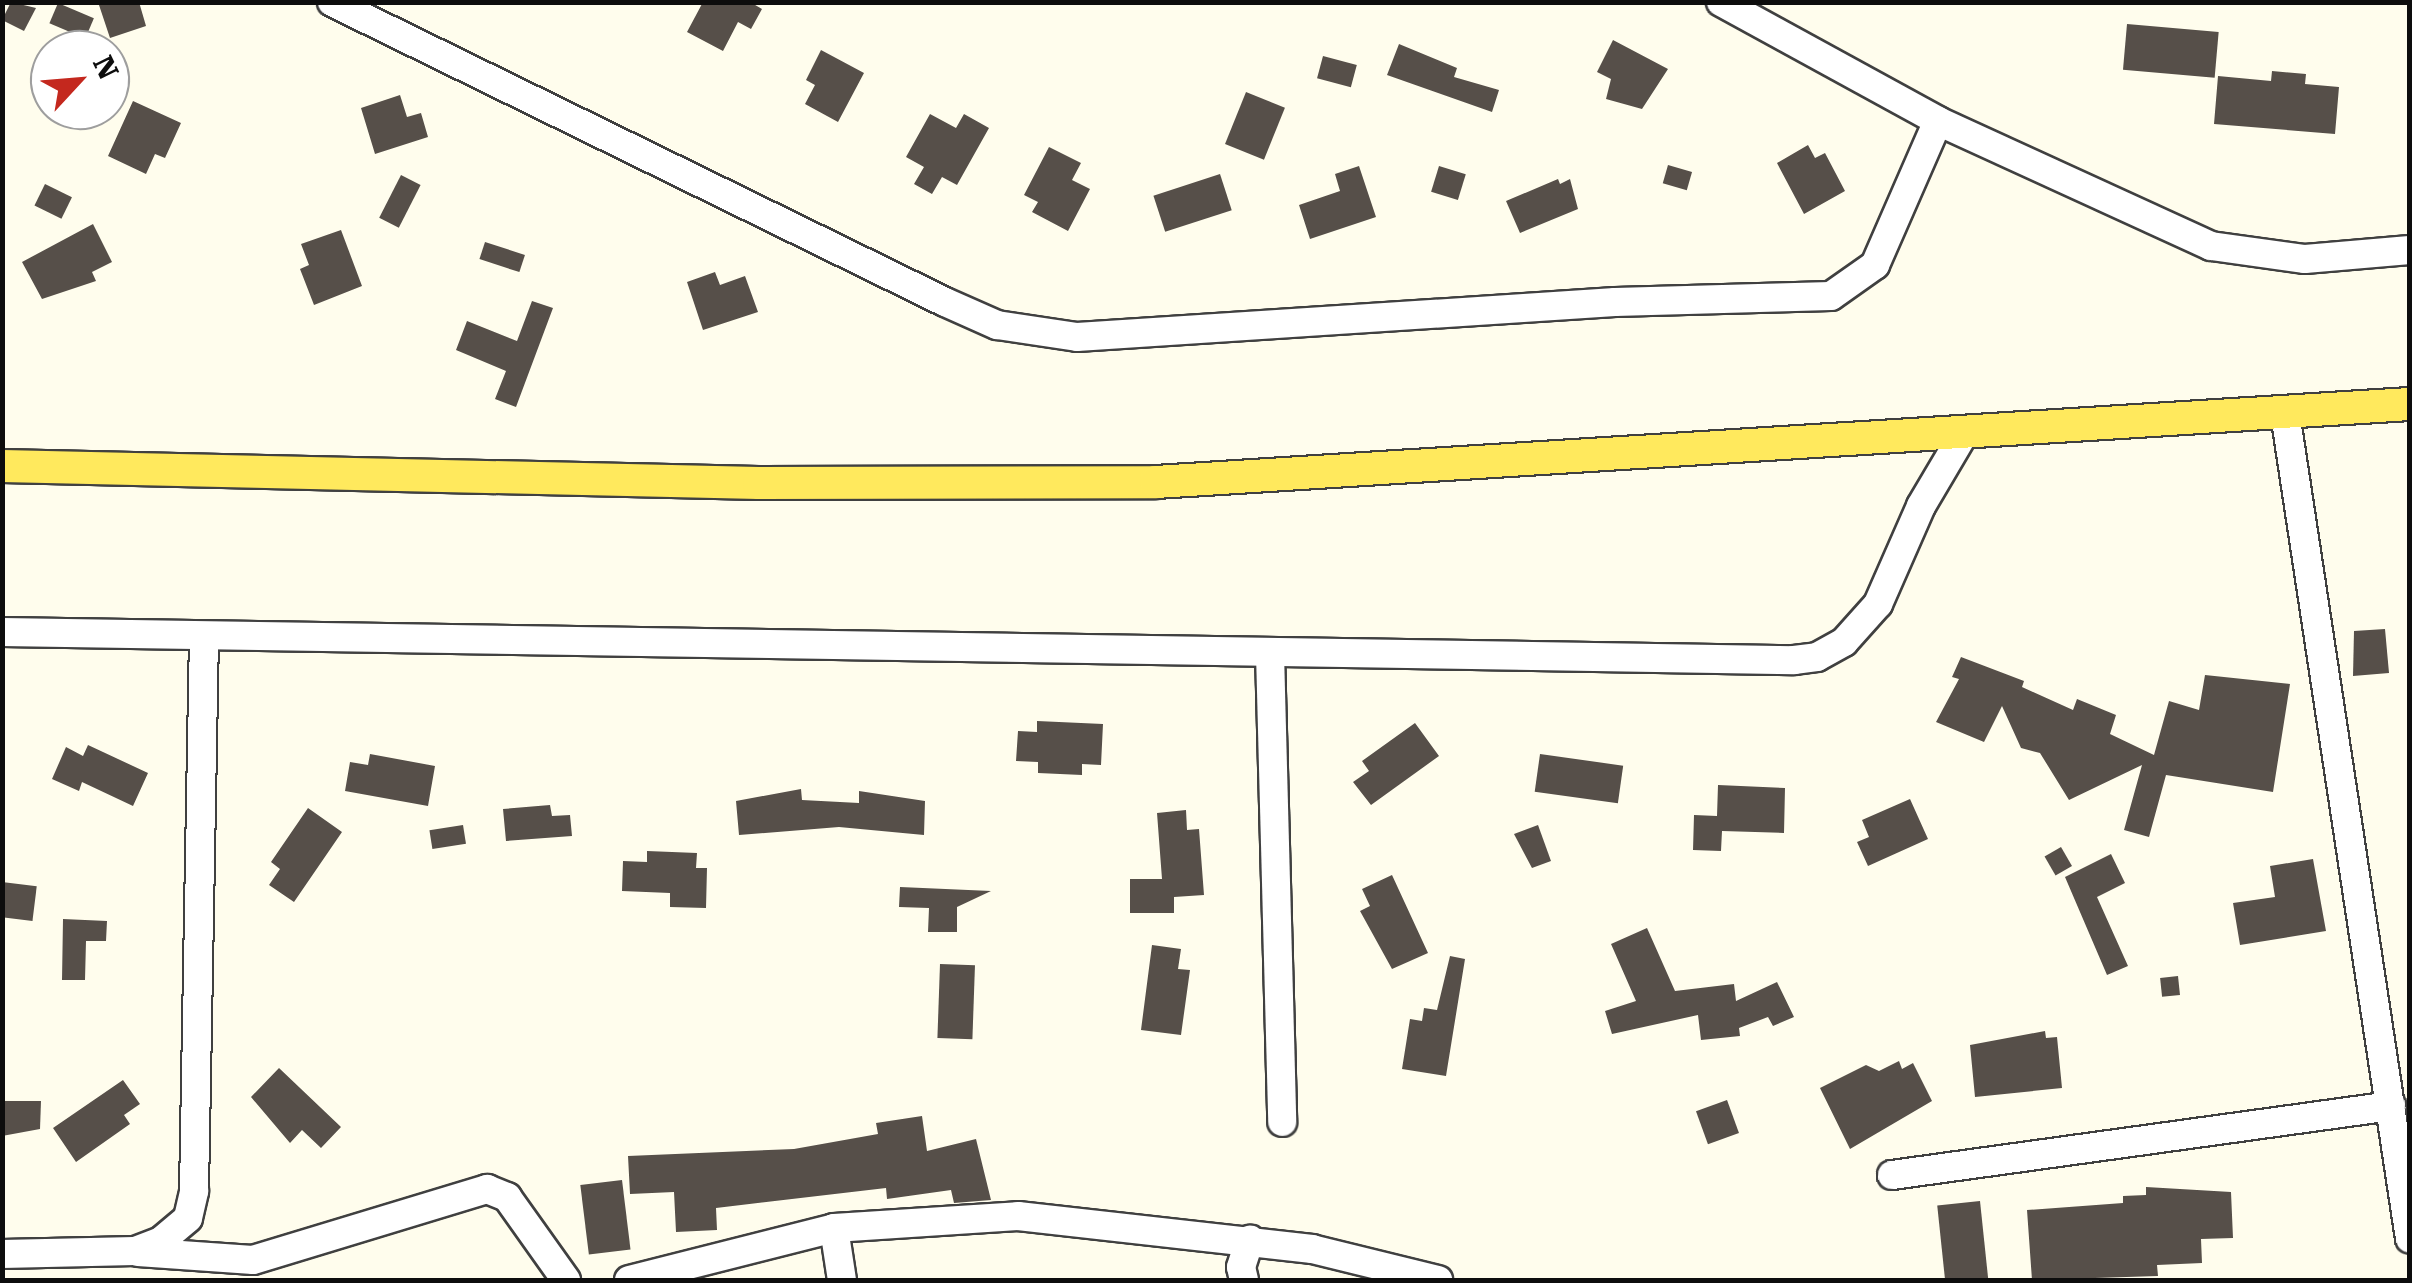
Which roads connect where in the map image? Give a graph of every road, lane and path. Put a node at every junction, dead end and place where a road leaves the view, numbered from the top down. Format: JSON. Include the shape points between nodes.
{"nodes":[{"id":1,"x":332,"y":2,"type":"edge"},
{"id":2,"x":1721,"y":2,"type":"edge"},
{"id":3,"x":1938,"y":121,"type":"junction"},
{"id":4,"x":2410,"y":250,"type":"edge"},
{"id":5,"x":2410,"y":404,"type":"edge"},
{"id":6,"x":2284,"y":412,"type":"junction"},
{"id":7,"x":1963,"y":434,"type":"junction"},
{"id":8,"x":2,"y":466,"type":"edge"},
{"id":9,"x":2,"y":632,"type":"edge"},
{"id":10,"x":204,"y":636,"type":"junction"},
{"id":11,"x":1270,"y":653,"type":"junction"},
{"id":12,"x":2391,"y":1106,"type":"junction"},
{"id":13,"x":1282,"y":1122,"type":"dead end"},
{"id":14,"x":1892,"y":1175,"type":"dead end"},
{"id":15,"x":834,"y":1228,"type":"junction"},
{"id":16,"x":2410,"y":1239,"type":"edge"},
{"id":17,"x":1250,"y":1240,"type":"junction"},
{"id":18,"x":135,"y":1252,"type":"junction"},
{"id":19,"x":2,"y":1254,"type":"edge"},
{"id":20,"x":566,"y":1280,"type":"edge"},
{"id":21,"x":629,"y":1280,"type":"edge"},
{"id":22,"x":842,"y":1280,"type":"edge"},
{"id":23,"x":1244,"y":1280,"type":"edge"},
{"id":24,"x":1438,"y":1280,"type":"edge"}],
"edges":[{"from":1,"to":3,"type":"street","via":[[945,302],[997,324],[1077,337],[1615,302],[1832,296],[1875,265]]},
{"from":2,"to":3,"type":"street"},
{"from":3,"to":4,"type":"street","via":[[2210,246],[2305,258]]},
{"from":5,"to":6,"type":"main road"},
{"from":6,"to":7,"type":"main road"},
{"from":6,"to":12,"type":"street","via":[[2333,763]]},
{"from":7,"to":8,"type":"main road","via":[[1156,482],[720,482]]},
{"from":7,"to":11,"type":"street","via":[[1921,506],[1878,604],[1844,642],[1817,657]]},
{"from":9,"to":10,"type":"street"},
{"from":10,"to":11,"type":"street"},
{"from":10,"to":18,"type":"street","via":[[194,1191],[178,1229]]},
{"from":11,"to":13,"type":"street"},
{"from":12,"to":14,"type":"street"},
{"from":12,"to":16,"type":"street"},
{"from":15,"to":17,"type":"street","via":[[1018,1216]]},
{"from":15,"to":21,"type":"street"},
{"from":15,"to":22,"type":"street"},
{"from":17,"to":23,"type":"street"},
{"from":17,"to":24,"type":"street"},
{"from":18,"to":19,"type":"street"},
{"from":18,"to":20,"type":"street","via":[[252,1260],[488,1189],[507,1197]]}]}
